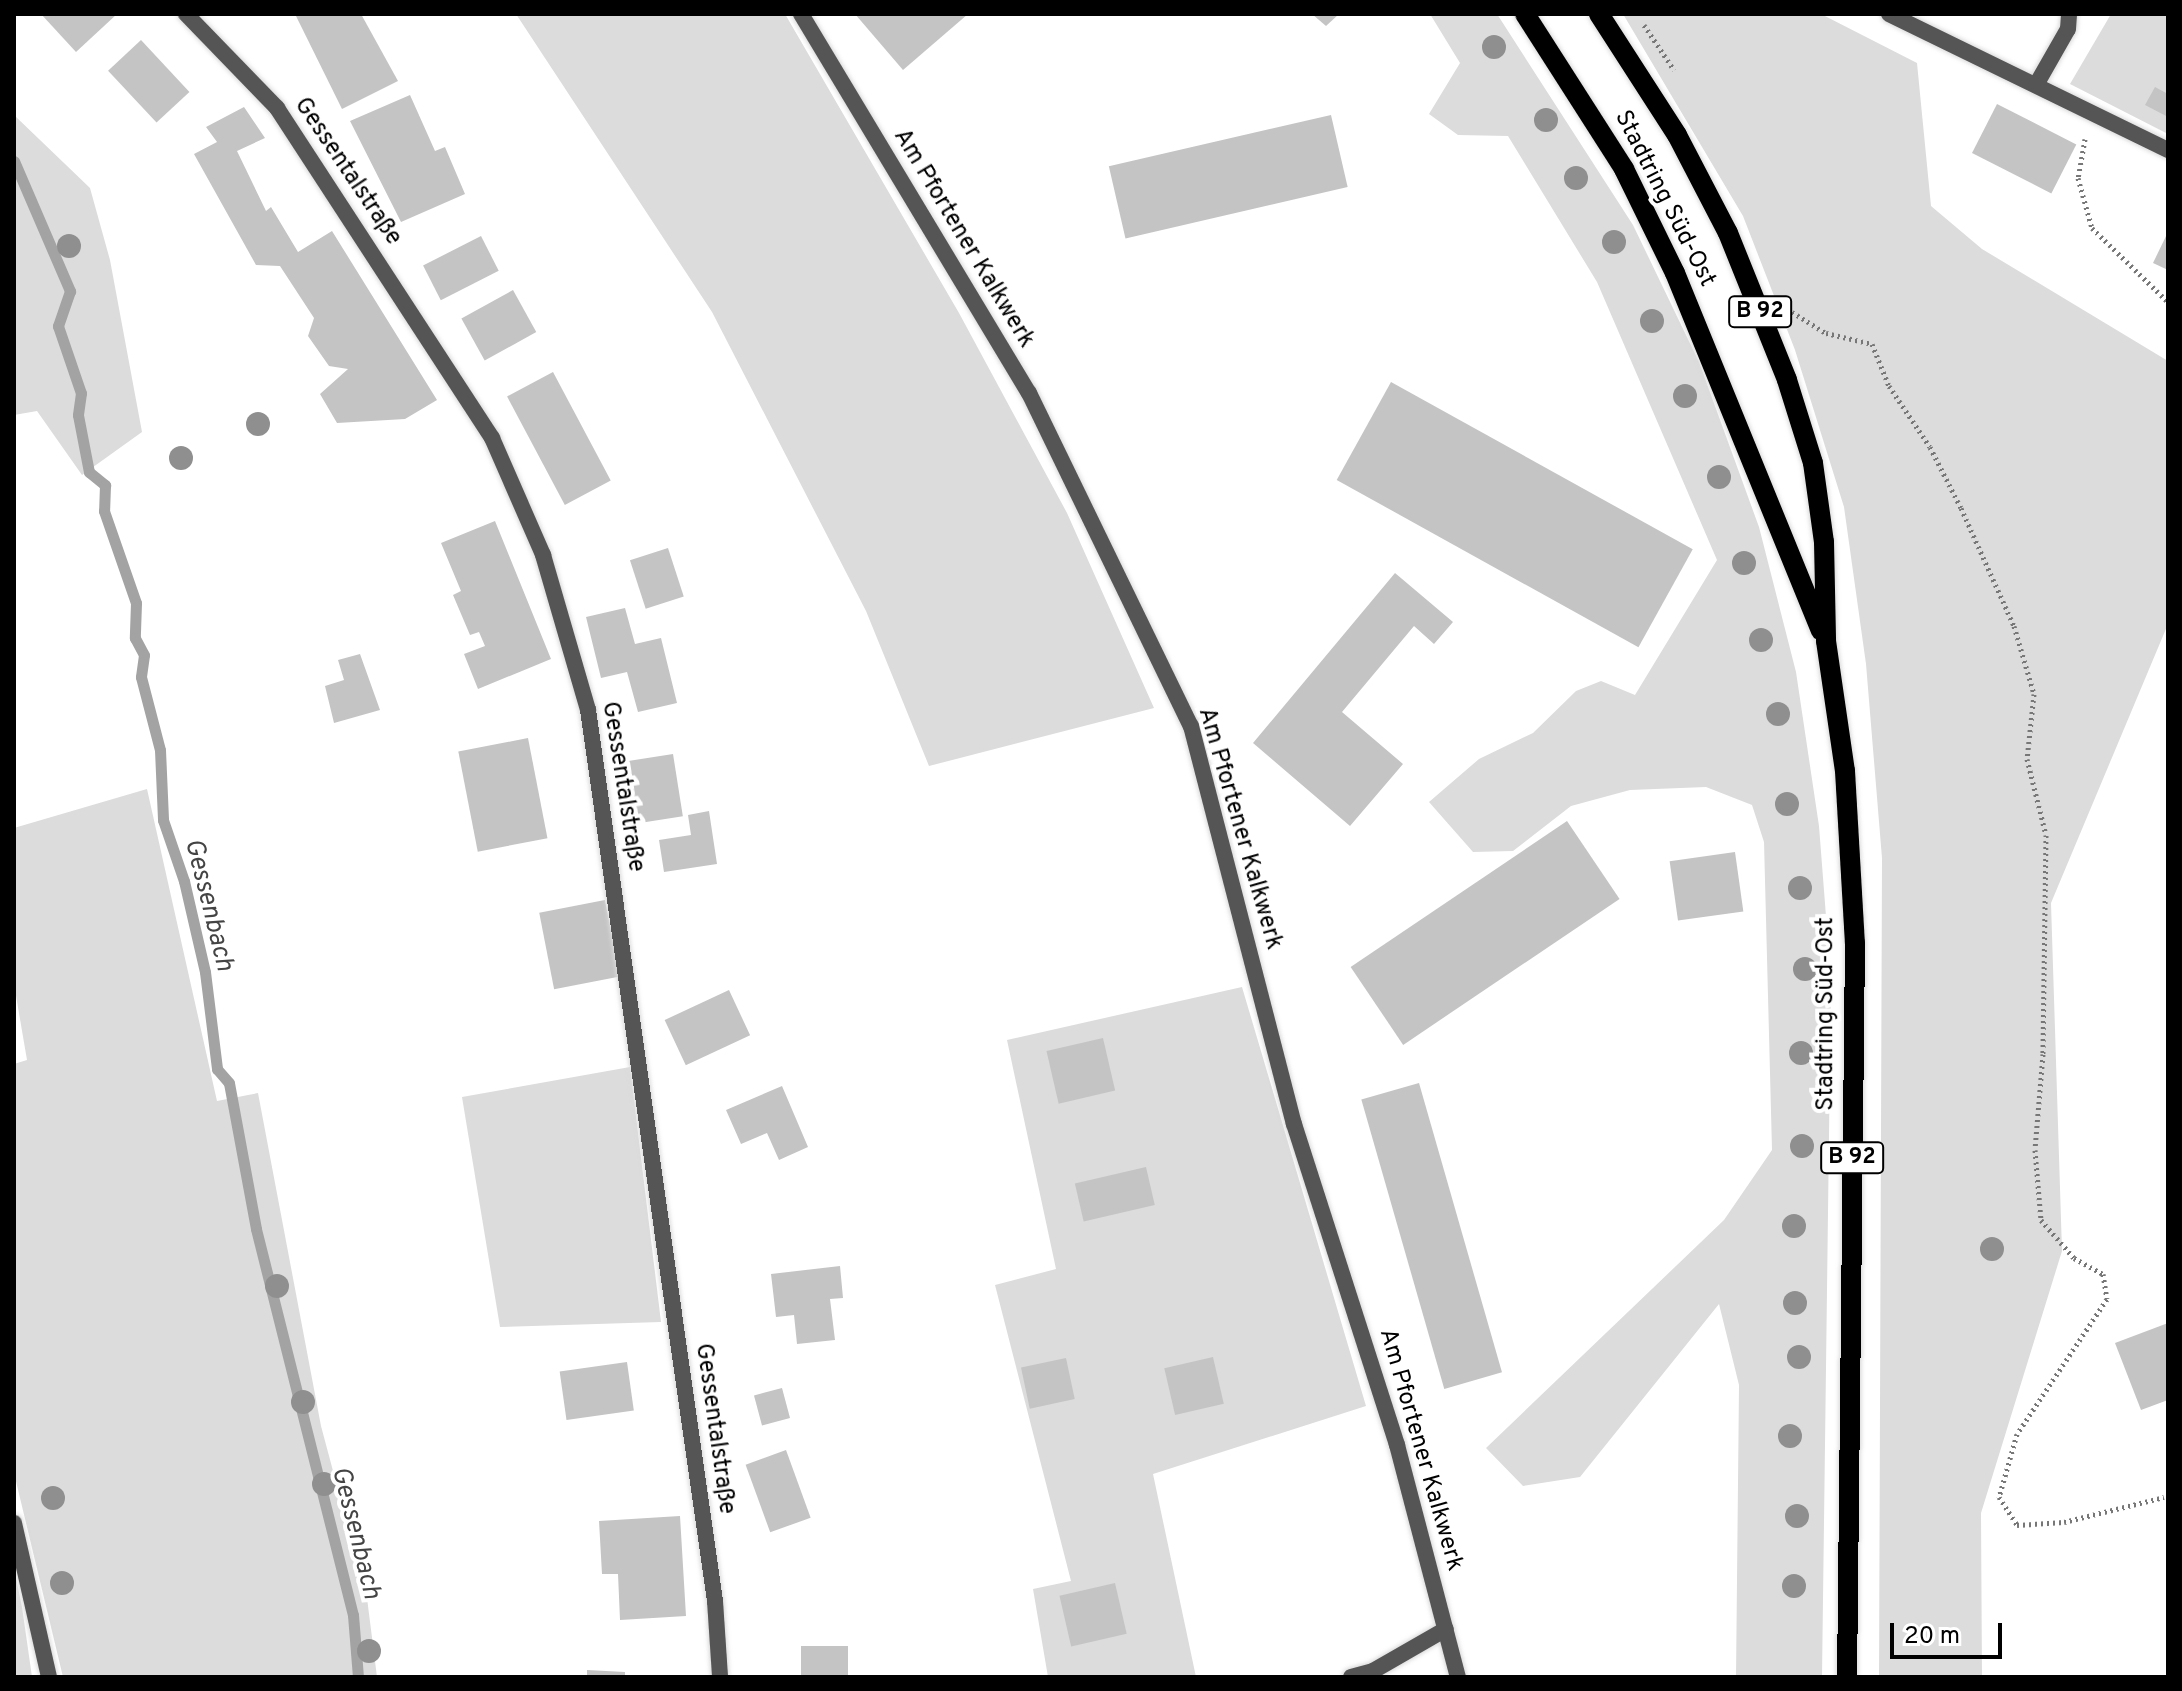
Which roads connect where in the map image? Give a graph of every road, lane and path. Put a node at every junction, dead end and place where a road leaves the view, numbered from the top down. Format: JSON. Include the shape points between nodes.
{"nodes":[{"id":1,"x":186,"y":14,"type":"edge"},
{"id":2,"x":801,"y":14,"type":"edge"},
{"id":3,"x":1525,"y":14,"type":"edge"},
{"id":4,"x":1599,"y":14,"type":"edge"},
{"id":5,"x":1637,"y":14,"type":"edge"},
{"id":6,"x":1889,"y":14,"type":"edge"},
{"id":7,"x":2069,"y":14,"type":"edge"},
{"id":8,"x":1683,"y":85,"type":"dead end"},
{"id":9,"x":2036,"y":85,"type":"junction"},
{"id":10,"x":2090,"y":110,"type":"junction"},
{"id":11,"x":2168,"y":150,"type":"edge"},
{"id":12,"x":1788,"y":302,"type":"dead end"},
{"id":13,"x":2168,"y":302,"type":"edge"},
{"id":14,"x":1826,"y":641,"type":"junction"},
{"id":15,"x":2164,"y":1497,"type":"dead end"},
{"id":16,"x":14,"y":1523,"type":"edge"},
{"id":17,"x":1446,"y":1629,"type":"junction"},
{"id":18,"x":49,"y":1677,"type":"edge"},
{"id":19,"x":720,"y":1677,"type":"edge"},
{"id":20,"x":1351,"y":1677,"type":"edge"},
{"id":21,"x":1458,"y":1677,"type":"edge"},
{"id":22,"x":1847,"y":1677,"type":"edge"}],
"edges":[{"from":1,"to":19,"type":"street","name":"Gessentalstraße","via":[[277,108],[492,438],[543,555],[588,710],[715,1601]]},
{"from":2,"to":17,"type":"street","name":"Am Pfortener Kalkwerk","via":[[1029,393],[1191,726],[1294,1124],[1397,1445]]},
{"from":3,"to":14,"type":"main road","name":"Stadtring Süd-Ost","number":"B 92","via":[[1624,169],[1675,273]]},
{"from":4,"to":14,"type":"main road","name":"Stadtring Süd-Ost","number":"B 92","via":[[1677,135],[1728,233],[1787,380],[1813,463],[1824,542]]},
{"from":5,"to":8,"type":"path"},
{"from":6,"to":9,"type":"street"},
{"from":7,"to":9,"type":"street","via":[[2068,29]]},
{"from":9,"to":10,"type":"street"},
{"from":10,"to":11,"type":"street"},
{"from":10,"to":13,"type":"path","via":[[2078,178],[2092,228]]},
{"from":12,"to":15,"type":"path","via":[[1793,315],[1826,333],[1872,344],[1889,386],[1930,447],[1961,508],[2014,626],[2034,694],[2027,759],[2046,835],[2043,1054],[2035,1150],[2041,1220],[2074,1258],[2103,1274],[2107,1299],[2017,1434],[1999,1497],[2017,1525],[2064,1522]]},
{"from":14,"to":22,"type":"main road","name":"Stadtring Süd-Ost","number":"B 92","via":[[1845,771],[1855,943]]},
{"from":16,"to":18,"type":"street"},
{"from":17,"to":20,"type":"street","via":[[1373,1671]]},
{"from":17,"to":21,"type":"street","name":"Am Pfortener Kalkwerk"}]}
